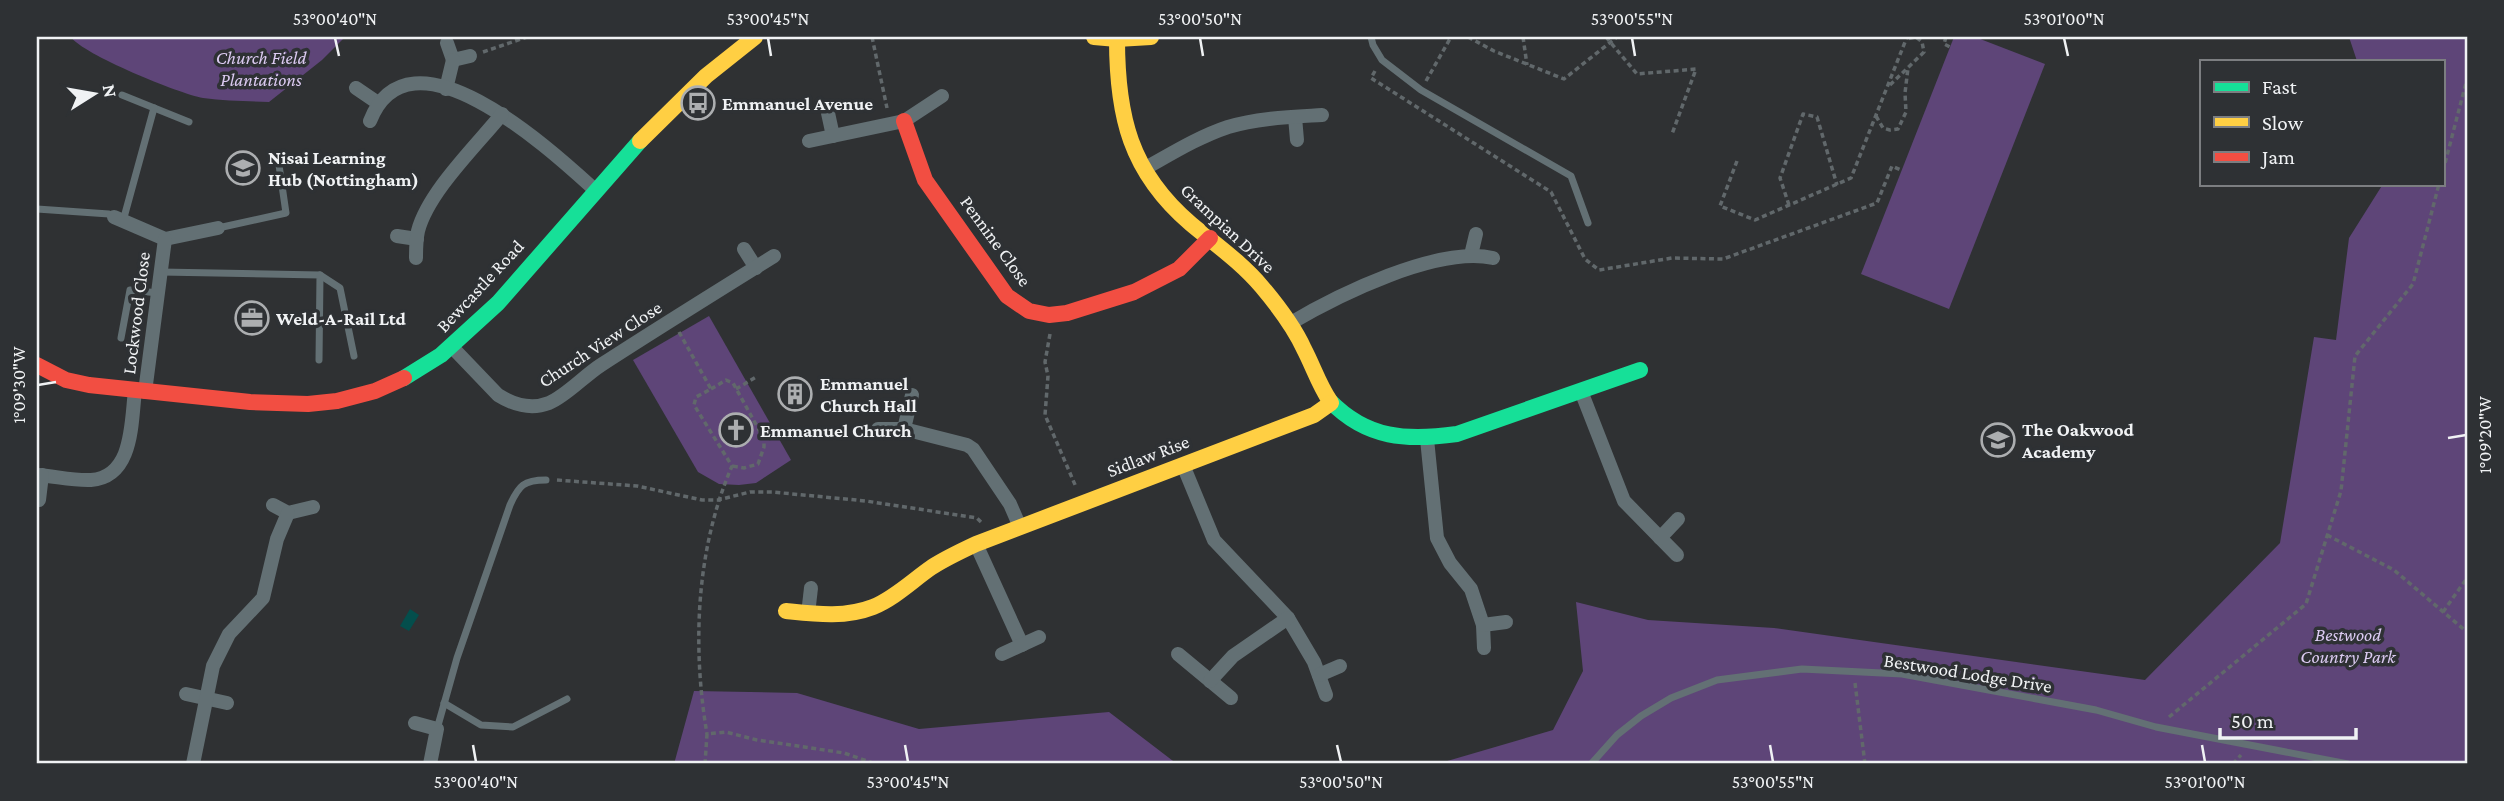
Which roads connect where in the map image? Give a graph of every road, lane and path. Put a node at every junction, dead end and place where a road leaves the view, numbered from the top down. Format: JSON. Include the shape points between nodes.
{"nodes":[{"id":1,"x":527,"y":37,"type":"edge"},
{"id":2,"x":755,"y":37,"type":"edge"},
{"id":3,"x":872,"y":37,"type":"edge"},
{"id":4,"x":1094,"y":37,"type":"edge"},
{"id":5,"x":1150,"y":37,"type":"edge"},
{"id":6,"x":1371,"y":37,"type":"edge"},
{"id":7,"x":1451,"y":37,"type":"edge"},
{"id":8,"x":1468,"y":37,"type":"edge"},
{"id":9,"x":1523,"y":37,"type":"edge"},
{"id":10,"x":1606,"y":37,"type":"edge"},
{"id":11,"x":1617,"y":37,"type":"edge"},
{"id":12,"x":1947,"y":37,"type":"edge"},
{"id":13,"x":1117,"y":38,"type":"edge"},
{"id":14,"x":1907,"y":38,"type":"edge"},
{"id":15,"x":1611,"y":42,"type":"junction"},
{"id":16,"x":447,"y":43,"type":"dead end"},
{"id":17,"x":1950,"y":47,"type":"dead end"},
{"id":18,"x":470,"y":56,"type":"joint"},
{"id":19,"x":453,"y":60,"type":"junction"},
{"id":20,"x":1382,"y":60,"type":"junction"},
{"id":21,"x":1527,"y":65,"type":"junction"},
{"id":22,"x":1908,"y":68,"type":"junction"},
{"id":23,"x":2467,"y":79,"type":"edge"},
{"id":24,"x":356,"y":88,"type":"dead end"},
{"id":25,"x":1887,"y":88,"type":"junction"},
{"id":26,"x":446,"y":89,"type":"junction"},
{"id":27,"x":1421,"y":90,"type":"junction"},
{"id":28,"x":122,"y":95,"type":"dead end"},
{"id":29,"x":942,"y":96,"type":"dead end"},
{"id":30,"x":378,"y":103,"type":"junction"},
{"id":31,"x":1412,"y":104,"type":"junction"},
{"id":32,"x":153,"y":108,"type":"junction"},
{"id":33,"x":828,"y":113,"type":"dead end"},
{"id":34,"x":502,"y":114,"type":"junction"},
{"id":35,"x":1322,"y":115,"type":"dead end"},
{"id":36,"x":1876,"y":116,"type":"junction"},
{"id":37,"x":1295,"y":117,"type":"junction"},
{"id":38,"x":370,"y":121,"type":"dead end"},
{"id":39,"x":189,"y":122,"type":"dead end"},
{"id":40,"x":897,"y":122,"type":"junction"},
{"id":41,"x":1672,"y":134,"type":"dead end"},
{"id":42,"x":832,"y":136,"type":"junction"},
{"id":43,"x":1297,"y":140,"type":"dead end"},
{"id":44,"x":809,"y":141,"type":"dead end"},
{"id":45,"x":1737,"y":161,"type":"dead end"},
{"id":46,"x":279,"y":165,"type":"dead end"},
{"id":47,"x":2444,"y":167,"type":"edge"},
{"id":48,"x":1144,"y":169,"type":"junction"},
{"id":49,"x":1901,"y":170,"type":"dead end"},
{"id":50,"x":1837,"y":185,"type":"junction"},
{"id":51,"x":2438,"y":186,"type":"edge"},
{"id":52,"x":595,"y":190,"type":"junction"},
{"id":53,"x":1789,"y":205,"type":"junction"},
{"id":54,"x":37,"y":209,"type":"edge"},
{"id":55,"x":118,"y":219,"type":"junction"},
{"id":56,"x":1588,"y":223,"type":"dead end"},
{"id":57,"x":218,"y":228,"type":"joint"},
{"id":58,"x":1476,"y":234,"type":"dead end"},
{"id":59,"x":397,"y":236,"type":"dead end"},
{"id":60,"x":165,"y":239,"type":"junction"},
{"id":61,"x":1210,"y":239,"type":"junction"},
{"id":62,"x":416,"y":240,"type":"junction"},
{"id":63,"x":744,"y":249,"type":"dead end"},
{"id":64,"x":1471,"y":255,"type":"junction"},
{"id":65,"x":774,"y":256,"type":"dead end"},
{"id":66,"x":416,"y":258,"type":"dead end"},
{"id":67,"x":1493,"y":258,"type":"dead end"},
{"id":68,"x":756,"y":268,"type":"junction"},
{"id":69,"x":160,"y":272,"type":"junction"},
{"id":70,"x":320,"y":275,"type":"junction"},
{"id":71,"x":158,"y":293,"type":"junction"},
{"id":72,"x":1054,"y":315,"type":"junction"},
{"id":73,"x":671,"y":321,"type":"junction"},
{"id":74,"x":1289,"y":324,"type":"junction"},
{"id":75,"x":121,"y":338,"type":"dead end"},
{"id":76,"x":452,"y":347,"type":"junction"},
{"id":77,"x":354,"y":356,"type":"dead end"},
{"id":78,"x":318,"y":360,"type":"dead end"},
{"id":79,"x":37,"y":365,"type":"edge"},
{"id":80,"x":1640,"y":370,"type":"dead end"},
{"id":81,"x":756,"y":377,"type":"dead end"},
{"id":82,"x":711,"y":388,"type":"junction"},
{"id":83,"x":736,"y":389,"type":"junction"},
{"id":84,"x":140,"y":391,"type":"junction"},
{"id":85,"x":1581,"y":391,"type":"junction"},
{"id":86,"x":912,"y":395,"type":"dead end"},
{"id":87,"x":1331,"y":403,"type":"junction"},
{"id":88,"x":712,"y":422,"type":"dead end"},
{"id":89,"x":706,"y":425,"type":"junction"},
{"id":90,"x":878,"y":429,"type":"dead end"},
{"id":91,"x":904,"y":429,"type":"junction"},
{"id":92,"x":1427,"y":439,"type":"junction"},
{"id":93,"x":1183,"y":465,"type":"junction"},
{"id":94,"x":732,"y":466,"type":"junction"},
{"id":95,"x":39,"y":475,"type":"edge"},
{"id":96,"x":546,"y":480,"type":"joint"},
{"id":97,"x":39,"y":500,"type":"dead end"},
{"id":98,"x":718,"y":500,"type":"junction"},
{"id":99,"x":1083,"y":503,"type":"junction"},
{"id":100,"x":273,"y":505,"type":"dead end"},
{"id":101,"x":313,"y":507,"type":"dead end"},
{"id":102,"x":288,"y":513,"type":"junction"},
{"id":103,"x":1678,"y":519,"type":"dead end"},
{"id":104,"x":1020,"y":527,"type":"junction"},
{"id":105,"x":2328,"y":535,"type":"junction"},
{"id":106,"x":1660,"y":538,"type":"junction"},
{"id":107,"x":984,"y":541,"type":"junction"},
{"id":108,"x":1676,"y":555,"type":"dead end"},
{"id":109,"x":2467,"y":578,"type":"edge"},
{"id":110,"x":811,"y":589,"type":"dead end"},
{"id":111,"x":786,"y":611,"type":"dead end"},
{"id":112,"x":2443,"y":612,"type":"junction"},
{"id":113,"x":808,"y":614,"type":"junction"},
{"id":114,"x":1288,"y":618,"type":"junction"},
{"id":115,"x":1506,"y":622,"type":"dead end"},
{"id":116,"x":1483,"y":625,"type":"junction"},
{"id":117,"x":2467,"y":632,"type":"edge"},
{"id":118,"x":1040,"y":637,"type":"dead end"},
{"id":119,"x":1022,"y":645,"type":"junction"},
{"id":120,"x":1484,"y":648,"type":"dead end"},
{"id":121,"x":1002,"y":654,"type":"dead end"},
{"id":122,"x":1178,"y":654,"type":"dead end"},
{"id":123,"x":1340,"y":666,"type":"dead end"},
{"id":124,"x":1854,"y":672,"type":"junction"},
{"id":125,"x":1319,"y":675,"type":"junction"},
{"id":126,"x":1210,"y":681,"type":"junction"},
{"id":127,"x":186,"y":694,"type":"dead end"},
{"id":128,"x":1326,"y":695,"type":"dead end"},
{"id":129,"x":205,"y":698,"type":"junction"},
{"id":130,"x":1231,"y":698,"type":"dead end"},
{"id":131,"x":567,"y":699,"type":"dead end"},
{"id":132,"x":227,"y":703,"type":"dead end"},
{"id":133,"x":444,"y":703,"type":"junction"},
{"id":134,"x":415,"y":723,"type":"dead end"},
{"id":135,"x":2156,"y":727,"type":"junction"},
{"id":136,"x":437,"y":729,"type":"junction"},
{"id":137,"x":708,"y":734,"type":"junction"},
{"id":138,"x":192,"y":764,"type":"edge"},
{"id":139,"x":430,"y":764,"type":"edge"},
{"id":140,"x":705,"y":764,"type":"edge"},
{"id":141,"x":876,"y":764,"type":"edge"},
{"id":142,"x":1591,"y":764,"type":"edge"},
{"id":143,"x":1866,"y":764,"type":"edge"},
{"id":144,"x":2348,"y":764,"type":"edge"}],
"edges":[{"from":1,"to":18,"type":"path"},
{"from":2,"to":52,"type":"street","name":"Bewcastle Road","via":[[706,76]]},
{"from":3,"to":40,"type":"path"},
{"from":4,"to":13,"type":"street"},
{"from":5,"to":13,"type":"street"},
{"from":6,"to":20,"type":"lane"},
{"from":7,"to":27,"type":"path"},
{"from":8,"to":21,"type":"path"},
{"from":9,"to":21,"type":"path"},
{"from":10,"to":15,"type":"path"},
{"from":11,"to":15,"type":"path"},
{"from":12,"to":17,"type":"path","via":[[1944,44]]},
{"from":13,"to":48,"type":"street","name":"Grampian Drive","via":[[1122,112]]},
{"from":14,"to":22,"type":"path","via":[[1916,37],[1924,52]]},
{"from":14,"to":25,"type":"path"},
{"from":15,"to":21,"type":"path","via":[[1564,79]]},
{"from":15,"to":41,"type":"path","via":[[1637,74],[1696,69]]},
{"from":16,"to":19,"type":"street"},
{"from":18,"to":19,"type":"street"},
{"from":19,"to":26,"type":"street"},
{"from":20,"to":27,"type":"lane"},
{"from":20,"to":31,"type":"path","via":[[1371,78]]},
{"from":22,"to":25,"type":"path"},
{"from":22,"to":36,"type":"path","via":[[1906,112],[1898,129],[1883,128]]},
{"from":23,"to":47,"type":"path"},
{"from":24,"to":30,"type":"street"},
{"from":25,"to":36,"type":"path"},
{"from":26,"to":30,"type":"street","via":[[401,87]]},
{"from":26,"to":34,"type":"street"},
{"from":27,"to":31,"type":"path"},
{"from":27,"to":56,"type":"lane","via":[[1572,176]]},
{"from":28,"to":32,"type":"lane"},
{"from":29,"to":40,"type":"street"},
{"from":30,"to":38,"type":"street"},
{"from":31,"to":49,"type":"path","via":[[1550,192],[1585,260],[1599,270],[1672,258],[1723,259],[1877,203],[1892,166]]},
{"from":32,"to":39,"type":"lane"},
{"from":32,"to":55,"type":"lane"},
{"from":33,"to":42,"type":"street"},
{"from":34,"to":52,"type":"street"},
{"from":34,"to":62,"type":"street","via":[[440,189],[422,218]]},
{"from":35,"to":37,"type":"street"},
{"from":36,"to":50,"type":"path","via":[[1851,178]]},
{"from":37,"to":43,"type":"street"},
{"from":37,"to":48,"type":"street","via":[[1226,128]]},
{"from":40,"to":42,"type":"street"},
{"from":40,"to":72,"type":"street","name":"Pennine Close","via":[[925,180],[1007,296],[1023,309]]},
{"from":42,"to":44,"type":"street"},
{"from":45,"to":53,"type":"path","via":[[1720,206],[1755,220]]},
{"from":46,"to":57,"type":"lane","via":[[286,213]]},
{"from":48,"to":61,"type":"street","name":"Grampian Drive","via":[[1167,201]]},
{"from":50,"to":53,"type":"path"},
{"from":50,"to":53,"type":"path","via":[[1817,117],[1803,114],[1780,178]]},
{"from":51,"to":105,"type":"path","via":[[2413,284],[2355,356],[2341,491]]},
{"from":52,"to":76,"type":"street","name":"Bewcastle Road"},
{"from":54,"to":55,"type":"lane","via":[[109,214]]},
{"from":55,"to":60,"type":"street","name":"Lockwood Close"},
{"from":57,"to":60,"type":"street","name":"Lockwood Close"},
{"from":58,"to":64,"type":"street"},
{"from":59,"to":62,"type":"street"},
{"from":60,"to":69,"type":"street","name":"Lockwood Close"},
{"from":61,"to":72,"type":"street","name":"Pennine Close","via":[[1164,279]]},
{"from":61,"to":74,"type":"street","name":"Grampian Drive","via":[[1261,287]]},
{"from":62,"to":66,"type":"street"},
{"from":63,"to":68,"type":"street"},
{"from":64,"to":67,"type":"street"},
{"from":64,"to":74,"type":"street","via":[[1395,274],[1325,303]]},
{"from":65,"to":68,"type":"street","name":"Church View Close"},
{"from":68,"to":73,"type":"street","name":"Church View Close"},
{"from":69,"to":70,"type":"lane"},
{"from":69,"to":71,"type":"street","name":"Lockwood Close"},
{"from":70,"to":77,"type":"lane","via":[[340,288]]},
{"from":70,"to":78,"type":"lane"},
{"from":71,"to":75,"type":"lane","via":[[130,290]]},
{"from":71,"to":84,"type":"street","name":"Lockwood Close"},
{"from":72,"to":99,"type":"path","via":[[1045,362],[1045,415]]},
{"from":73,"to":76,"type":"street","name":"Church View Close","via":[[598,366],[560,397],[539,405],[507,401]]},
{"from":73,"to":82,"type":"path"},
{"from":74,"to":87,"type":"street","name":"Grampian Drive"},
{"from":76,"to":84,"type":"street","name":"Bewcastle Road","via":[[405,379],[335,402],[292,405]]},
{"from":79,"to":84,"type":"street","name":"Bewcastle Road","via":[[66,380]]},
{"from":80,"to":85,"type":"street","name":"Grampian Drive"},
{"from":81,"to":83,"type":"path"},
{"from":82,"to":83,"type":"path","via":[[726,380]]},
{"from":82,"to":89,"type":"path","via":[[694,401]]},
{"from":83,"to":94,"type":"path","via":[[761,430],[764,447],[758,464]]},
{"from":84,"to":95,"type":"street","name":"Lockwood Close","via":[[127,449],[116,469],[92,480]]},
{"from":85,"to":92,"type":"street","name":"Grampian Drive","via":[[1477,428]]},
{"from":85,"to":106,"type":"street","via":[[1624,501]]},
{"from":86,"to":91,"type":"street"},
{"from":87,"to":92,"type":"street","name":"Grampian Drive","via":[[1383,435]]},
{"from":87,"to":93,"type":"street","name":"Sidlaw Rise","via":[[1314,415]]},
{"from":88,"to":89,"type":"path"},
{"from":89,"to":94,"type":"path"},
{"from":90,"to":91,"type":"street"},
{"from":91,"to":104,"type":"street","via":[[973,449],[1010,503]]},
{"from":92,"to":116,"type":"street","via":[[1437,538],[1471,589]]},
{"from":93,"to":99,"type":"street","name":"Sidlaw Rise"},
{"from":93,"to":114,"type":"street","via":[[1214,540]]},
{"from":94,"to":98,"type":"path"},
{"from":95,"to":97,"type":"street"},
{"from":96,"to":98,"type":"path","via":[[637,486]]},
{"from":96,"to":133,"type":"lane","via":[[518,487]]},
{"from":98,"to":107,"type":"path","via":[[772,492],[978,518],[985,525]]},
{"from":98,"to":137,"type":"path","via":[[706,548],[699,634],[700,690]]},
{"from":99,"to":104,"type":"street","name":"Sidlaw Rise"},
{"from":100,"to":102,"type":"street"},
{"from":101,"to":102,"type":"street"},
{"from":102,"to":129,"type":"street","via":[[266,593],[223,643]]},
{"from":103,"to":106,"type":"street"},
{"from":104,"to":107,"type":"street","name":"Sidlaw Rise"},
{"from":105,"to":112,"type":"path","via":[[2394,570]]},
{"from":105,"to":135,"type":"path","via":[[2306,604]]},
{"from":106,"to":108,"type":"street"},
{"from":107,"to":113,"type":"street","name":"Sidlaw Rise","via":[[943,560],[876,606],[845,614]]},
{"from":107,"to":119,"type":"street"},
{"from":109,"to":112,"type":"path"},
{"from":110,"to":113,"type":"street"},
{"from":111,"to":113,"type":"street","name":"Sidlaw Rise"},
{"from":112,"to":117,"type":"path"},
{"from":114,"to":125,"type":"street"},
{"from":114,"to":126,"type":"street","via":[[1233,656]]},
{"from":115,"to":116,"type":"street"},
{"from":116,"to":120,"type":"street"},
{"from":118,"to":119,"type":"street"},
{"from":119,"to":121,"type":"street"},
{"from":122,"to":126,"type":"street"},
{"from":123,"to":125,"type":"street"},
{"from":124,"to":135,"type":"lane","name":"Bestwood Lodge Drive","via":[[1902,674],[2096,710]]},
{"from":124,"to":142,"type":"lane","name":"Bestwood Lodge Drive","via":[[1802,669],[1717,680],[1641,716],[1616,735]]},
{"from":124,"to":143,"type":"path"},
{"from":125,"to":128,"type":"street"},
{"from":126,"to":130,"type":"street"},
{"from":127,"to":129,"type":"street"},
{"from":129,"to":132,"type":"street"},
{"from":129,"to":138,"type":"street"},
{"from":131,"to":133,"type":"lane","via":[[513,727],[481,725]]},
{"from":133,"to":136,"type":"lane"},
{"from":134,"to":136,"type":"street"},
{"from":135,"to":144,"type":"lane","name":"Bestwood Lodge Drive"},
{"from":136,"to":139,"type":"street"},
{"from":137,"to":140,"type":"path"},
{"from":137,"to":141,"type":"path","via":[[726,732],[844,753]]}]}
